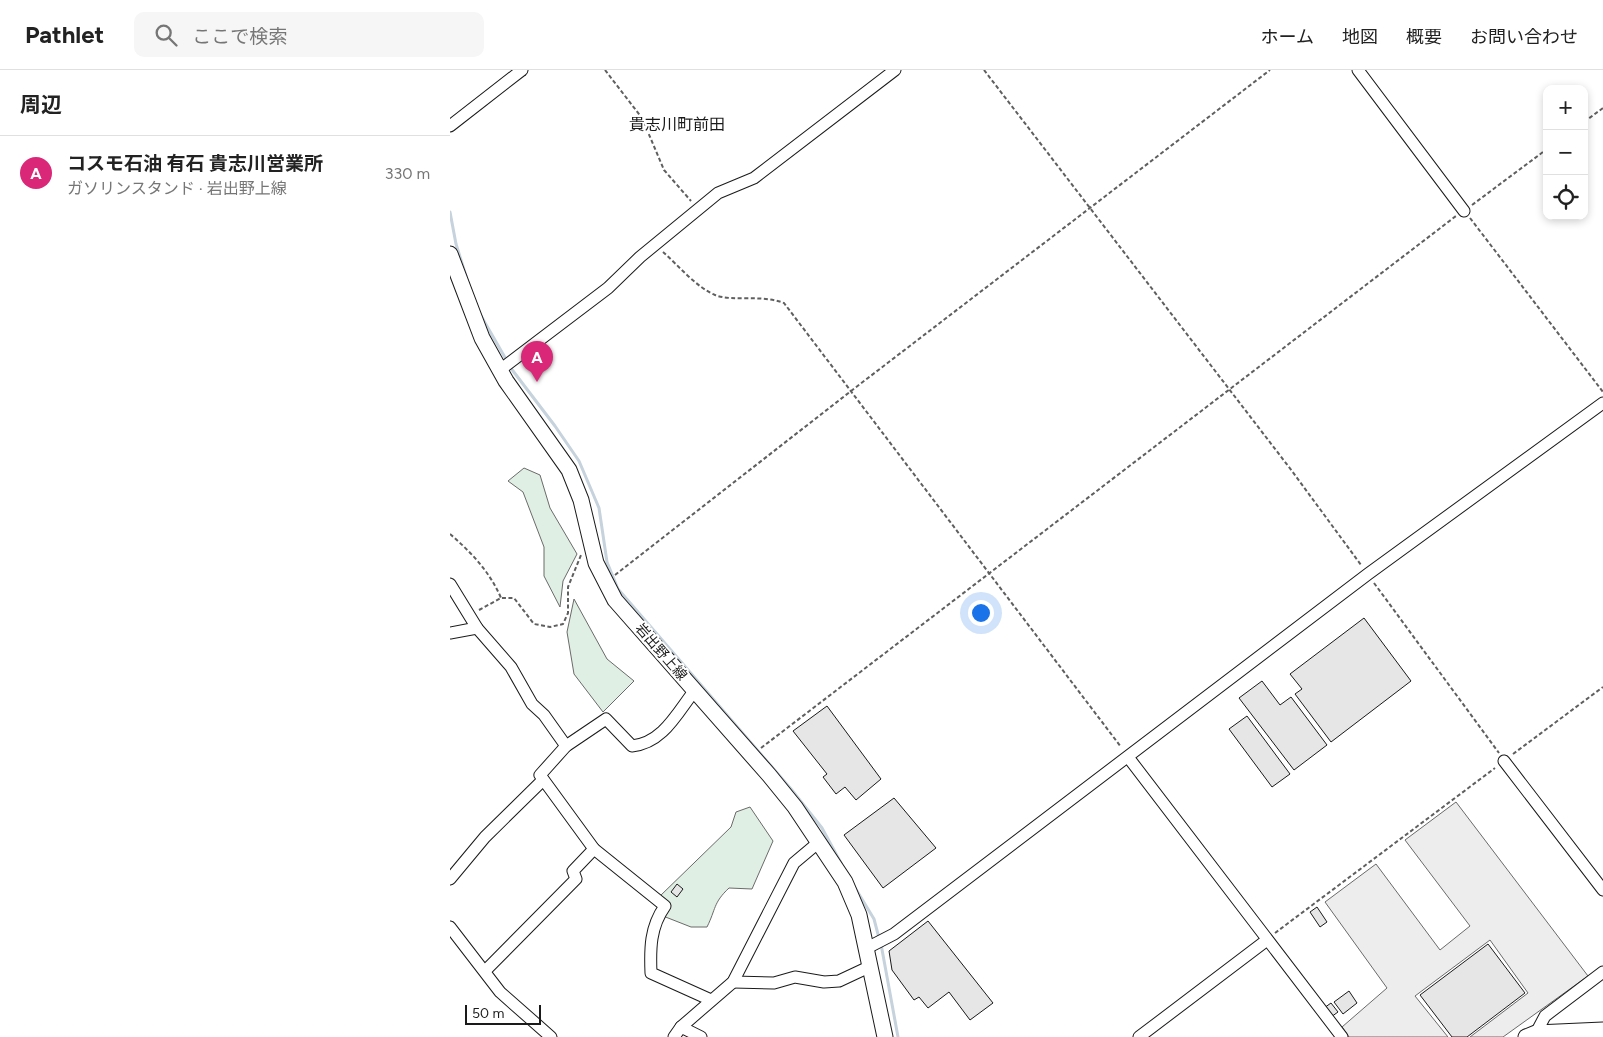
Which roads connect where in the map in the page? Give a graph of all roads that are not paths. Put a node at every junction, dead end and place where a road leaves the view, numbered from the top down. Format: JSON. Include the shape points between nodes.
{"nodes":[{"id":1,"x":522,"y":70,"type":"edge"},
{"id":2,"x":895,"y":70,"type":"edge"},
{"id":3,"x":1358,"y":70,"type":"edge"},
{"id":4,"x":450,"y":126,"type":"edge"},
{"id":5,"x":1464,"y":210,"type":"road end"},
{"id":6,"x":450,"y":254,"type":"edge"},
{"id":7,"x":500,"y":370,"type":"junction"},
{"id":8,"x":1603,"y":403,"type":"edge"},
{"id":9,"x":450,"y":584,"type":"edge"},
{"id":10,"x":477,"y":628,"type":"junction"},
{"id":11,"x":450,"y":633,"type":"edge"},
{"id":12,"x":695,"y":690,"type":"junction"},
{"id":13,"x":566,"y":746,"type":"junction"},
{"id":14,"x":1128,"y":757,"type":"junction"},
{"id":15,"x":1504,"y":760,"type":"road end"},
{"id":16,"x":543,"y":780,"type":"junction"},
{"id":17,"x":819,"y":842,"type":"junction"},
{"id":18,"x":594,"y":849,"type":"junction"},
{"id":19,"x":450,"y":879,"type":"edge"},
{"id":20,"x":1603,"y":890,"type":"edge"},
{"id":21,"x":450,"y":927,"type":"edge"},
{"id":22,"x":1266,"y":940,"type":"junction"},
{"id":23,"x":867,"y":948,"type":"junction"},
{"id":24,"x":871,"y":966,"type":"junction"},
{"id":25,"x":485,"y":971,"type":"junction"},
{"id":26,"x":1603,"y":972,"type":"edge"},
{"id":27,"x":733,"y":982,"type":"junction"},
{"id":28,"x":711,"y":1000,"type":"junction"},
{"id":29,"x":1603,"y":1030,"type":"edge"},
{"id":30,"x":678,"y":1032,"type":"edge"},
{"id":31,"x":1531,"y":1035,"type":"edge"},
{"id":32,"x":550,"y":1037,"type":"edge"},
{"id":33,"x":702,"y":1037,"type":"edge"},
{"id":34,"x":885,"y":1037,"type":"edge"},
{"id":35,"x":1139,"y":1037,"type":"edge"},
{"id":36,"x":1342,"y":1037,"type":"edge"}],
"edges":[{"from":1,"to":4,"type":"street"},
{"from":2,"to":7,"type":"street","via":[[754,178],[718,193],[640,257],[608,288]]},
{"from":3,"to":5,"type":"street"},
{"from":6,"to":7,"type":"main road","name":"岩出野上線","via":[[482,338]]},
{"from":7,"to":12,"type":"main road","name":"岩出野上線","via":[[569,470],[581,500],[596,563],[605,583],[616,600]]},
{"from":8,"to":14,"type":"street","via":[[1368,574]]},
{"from":9,"to":10,"type":"street"},
{"from":10,"to":11,"type":"street"},
{"from":10,"to":13,"type":"street","via":[[511,667],[532,704]]},
{"from":12,"to":13,"type":"street","via":[[662,734],[646,744],[632,746],[606,720]]},
{"from":12,"to":17,"type":"main road","name":"岩出野上線","via":[[752,755]]},
{"from":13,"to":16,"type":"street","via":[[540,775]]},
{"from":14,"to":22,"type":"street"},
{"from":14,"to":23,"type":"street","via":[[894,934]]},
{"from":15,"to":20,"type":"street"},
{"from":16,"to":18,"type":"street"},
{"from":16,"to":19,"type":"street","via":[[485,837]]},
{"from":17,"to":23,"type":"main road","name":"岩出野上線","via":[[845,882],[859,915]]},
{"from":17,"to":27,"type":"street","via":[[794,863]]},
{"from":18,"to":25,"type":"street","via":[[574,872],[576,879]]},
{"from":18,"to":28,"type":"street","via":[[664,906],[650,942],[651,973]]},
{"from":21,"to":25,"type":"street"},
{"from":22,"to":35,"type":"street"},
{"from":22,"to":36,"type":"street"},
{"from":23,"to":24,"type":"main road","name":"岩出野上線"},
{"from":24,"to":27,"type":"street","via":[[839,981],[824,982],[795,976],[774,983]]},
{"from":24,"to":34,"type":"main road","name":"岩出野上線"},
{"from":25,"to":32,"type":"street","via":[[500,992]]},
{"from":26,"to":31,"type":"street","via":[[1545,1016]]},
{"from":27,"to":28,"type":"street"},
{"from":28,"to":30,"type":"street"},
{"from":29,"to":31,"type":"main road"},
{"from":30,"to":33,"type":"street"}]}
